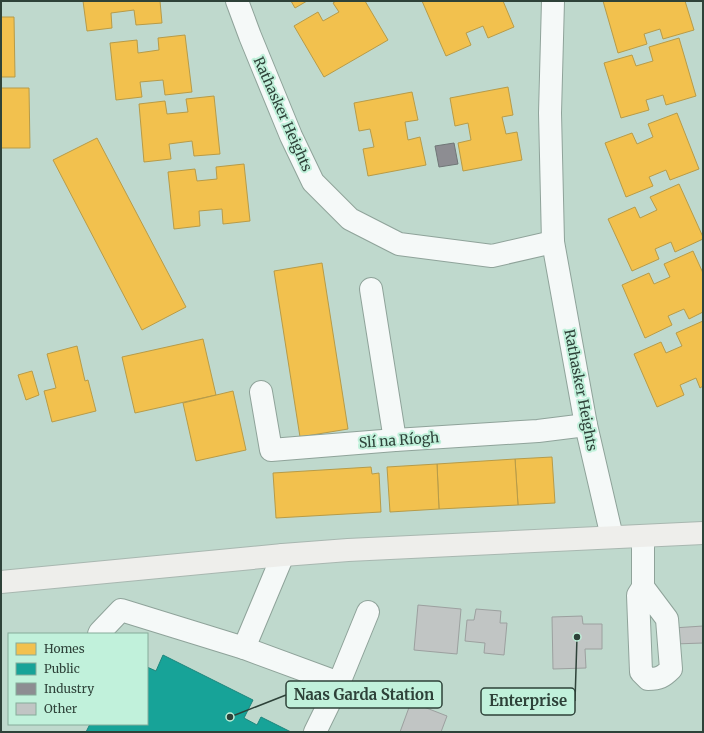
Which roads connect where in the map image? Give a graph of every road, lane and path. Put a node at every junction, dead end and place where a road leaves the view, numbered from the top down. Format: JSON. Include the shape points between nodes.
{"nodes":[{"id":1,"x":237,"y":1,"type":"edge"},
{"id":2,"x":554,"y":1,"type":"edge"},
{"id":3,"x":553,"y":242,"type":"junction"},
{"id":4,"x":371,"y":289,"type":"dead end"},
{"id":5,"x":261,"y":392,"type":"dead end"},
{"id":6,"x":586,"y":424,"type":"junction"},
{"id":7,"x":395,"y":440,"type":"junction"},
{"id":8,"x":703,"y":533,"type":"edge"},
{"id":9,"x":643,"y":536,"type":"junction"},
{"id":10,"x":612,"y":537,"type":"junction"},
{"id":11,"x":283,"y":555,"type":"junction"},
{"id":12,"x":1,"y":582,"type":"edge"},
{"id":13,"x":643,"y":587,"type":"dead end"},
{"id":14,"x":368,"y":612,"type":"dead end"},
{"id":15,"x":100,"y":633,"type":"edge"},
{"id":16,"x":244,"y":648,"type":"junction"},
{"id":17,"x":340,"y":683,"type":"junction"},
{"id":18,"x":315,"y":732,"type":"edge"}],
"edges":[{"from":1,"to":3,"type":"street","name":"Rathasker Heights","via":[[291,136],[313,182],[350,219],[399,244],[492,256]]},
{"from":2,"to":3,"type":"street","name":"Rathasker Heights","via":[[550,113]]},
{"from":3,"to":6,"type":"street","name":"Rathasker Heights"},
{"from":4,"to":7,"type":"street"},
{"from":5,"to":7,"type":"street","name":"Slí na Ríogh","via":[[271,450]]},
{"from":6,"to":7,"type":"street","name":"Slí na Ríogh","via":[[538,431]]},
{"from":6,"to":10,"type":"street","name":"Rathasker Heights"},
{"from":8,"to":9,"type":"main road"},
{"from":9,"to":10,"type":"main road"},
{"from":9,"to":13,"type":"street"},
{"from":10,"to":11,"type":"main road"},
{"from":11,"to":12,"type":"main road"},
{"from":11,"to":16,"type":"street"},
{"from":14,"to":17,"type":"street"},
{"from":15,"to":16,"type":"street","via":[[121,610]]},
{"from":16,"to":17,"type":"street"},
{"from":17,"to":18,"type":"street"}]}
